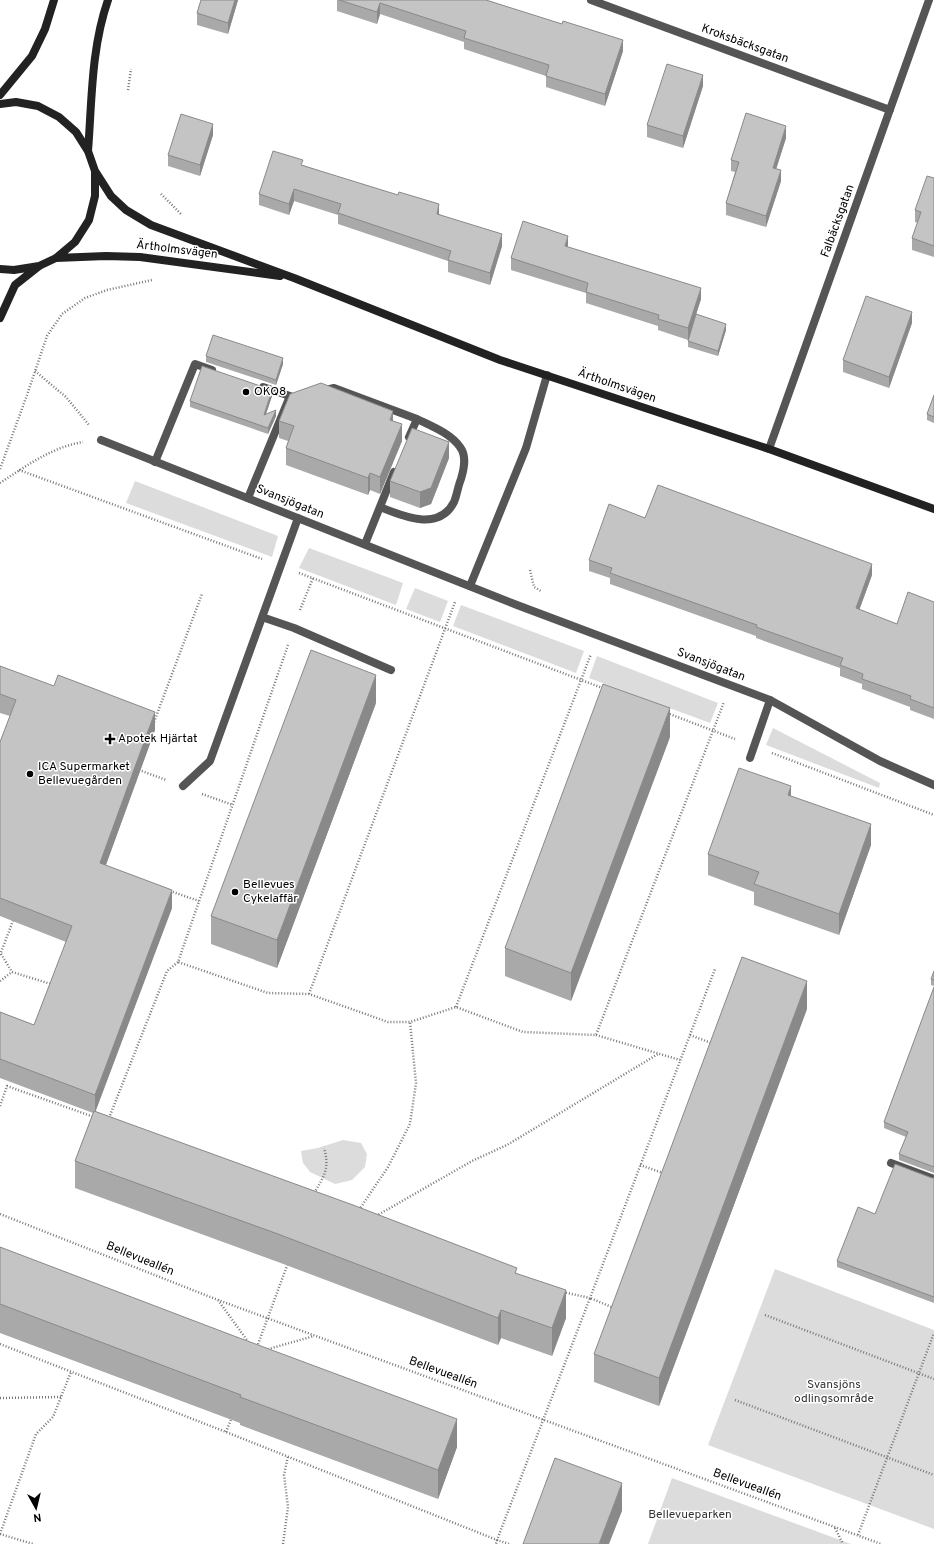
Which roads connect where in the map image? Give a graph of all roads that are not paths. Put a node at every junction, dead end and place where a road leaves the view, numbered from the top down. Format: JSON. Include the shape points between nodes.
{"nodes":[{"id":1,"x":54,"y":0,"type":"edge"},
{"id":2,"x":108,"y":0,"type":"edge"},
{"id":3,"x":590,"y":0,"type":"edge"},
{"id":4,"x":929,"y":0,"type":"edge"},
{"id":5,"x":0,"y":95,"type":"edge"},
{"id":6,"x":0,"y":104,"type":"edge"},
{"id":7,"x":890,"y":110,"type":"junction"},
{"id":8,"x":88,"y":152,"type":"junction"},
{"id":9,"x":95,"y":171,"type":"junction"},
{"id":10,"x":56,"y":258,"type":"junction"},
{"id":11,"x":39,"y":266,"type":"junction"},
{"id":12,"x":0,"y":269,"type":"edge"},
{"id":13,"x":294,"y":278,"type":"junction"},
{"id":14,"x":0,"y":318,"type":"edge"},
{"id":15,"x":217,"y":372,"type":"edge"},
{"id":16,"x":547,"y":375,"type":"junction"},
{"id":17,"x":254,"y":384,"type":"edge"},
{"id":18,"x":319,"y":391,"type":"edge"},
{"id":19,"x":417,"y":419,"type":"junction"},
{"id":20,"x":101,"y":440,"type":"road end"},
{"id":21,"x":404,"y":448,"type":"edge"},
{"id":22,"x":769,"y":450,"type":"junction"},
{"id":23,"x":155,"y":462,"type":"junction"},
{"id":24,"x":398,"y":463,"type":"edge"},
{"id":25,"x":248,"y":498,"type":"junction"},
{"id":26,"x":380,"y":507,"type":"junction"},
{"id":27,"x":934,"y":509,"type":"edge"},
{"id":28,"x":298,"y":518,"type":"junction"},
{"id":29,"x":365,"y":544,"type":"junction"},
{"id":30,"x":470,"y":586,"type":"junction"},
{"id":31,"x":262,"y":617,"type":"junction"},
{"id":32,"x":391,"y":670,"type":"dead end"},
{"id":33,"x":770,"y":700,"type":"junction"},
{"id":34,"x":750,"y":758,"type":"dead end"},
{"id":35,"x":183,"y":786,"type":"road end"},
{"id":36,"x":934,"y":786,"type":"edge"},
{"id":37,"x":891,"y":1163,"type":"dead end"},
{"id":38,"x":934,"y":1179,"type":"edge"}],
"edges":[{"from":1,"to":5,"type":"street","via":[[45,29],[32,56]]},
{"from":2,"to":8,"type":"street","via":[[100,23],[92,74]]},
{"from":3,"to":7,"type":"street","name":"Kroksbäcksgatan"},
{"from":4,"to":7,"type":"street","name":"Falbäcksgatan"},
{"from":6,"to":8,"type":"street","via":[[16,102],[38,106],[59,117],[76,132]]},
{"from":7,"to":22,"type":"street","name":"Falbäcksgatan"},
{"from":8,"to":9,"type":"street"},
{"from":9,"to":10,"type":"street","via":[[95,196],[89,220],[75,242]]},
{"from":9,"to":13,"type":"street","name":"Ärtholmsvägen","via":[[111,196],[126,210],[151,224]]},
{"from":10,"to":11,"type":"street"},
{"from":10,"to":13,"type":"street","name":"Ärtholmsvägen","via":[[140,257]]},
{"from":11,"to":12,"type":"street","via":[[14,270]]},
{"from":11,"to":14,"type":"street","via":[[15,285]]},
{"from":13,"to":16,"type":"street","name":"Ärtholmsvägen","via":[[500,360]]},
{"from":15,"to":23,"type":"street","via":[[195,364]]},
{"from":16,"to":22,"type":"street","name":"Ärtholmsvägen"},
{"from":16,"to":30,"type":"street","via":[[526,448]]},
{"from":17,"to":25,"type":"street","via":[[294,395]]},
{"from":18,"to":19,"type":"street","via":[[334,388]]},
{"from":19,"to":21,"type":"street"},
{"from":19,"to":26,"type":"street","via":[[447,435],[461,447],[465,464],[454,503],[444,514],[426,520],[408,518]]},
{"from":20,"to":23,"type":"street","name":"Svansjögatan"},
{"from":22,"to":27,"type":"street","name":"Ärtholmsvägen"},
{"from":23,"to":25,"type":"street","name":"Svansjögatan"},
{"from":24,"to":26,"type":"street"},
{"from":25,"to":28,"type":"street","name":"Svansjögatan"},
{"from":26,"to":29,"type":"street"},
{"from":28,"to":29,"type":"street","name":"Svansjögatan"},
{"from":28,"to":31,"type":"street"},
{"from":29,"to":30,"type":"street","name":"Svansjögatan"},
{"from":30,"to":33,"type":"street","name":"Svansjögatan"},
{"from":31,"to":32,"type":"street"},
{"from":31,"to":35,"type":"street","via":[[210,761]]},
{"from":33,"to":34,"type":"street"},
{"from":33,"to":36,"type":"street","name":"Svansjögatan","via":[[880,761]]},
{"from":37,"to":38,"type":"street"}]}
